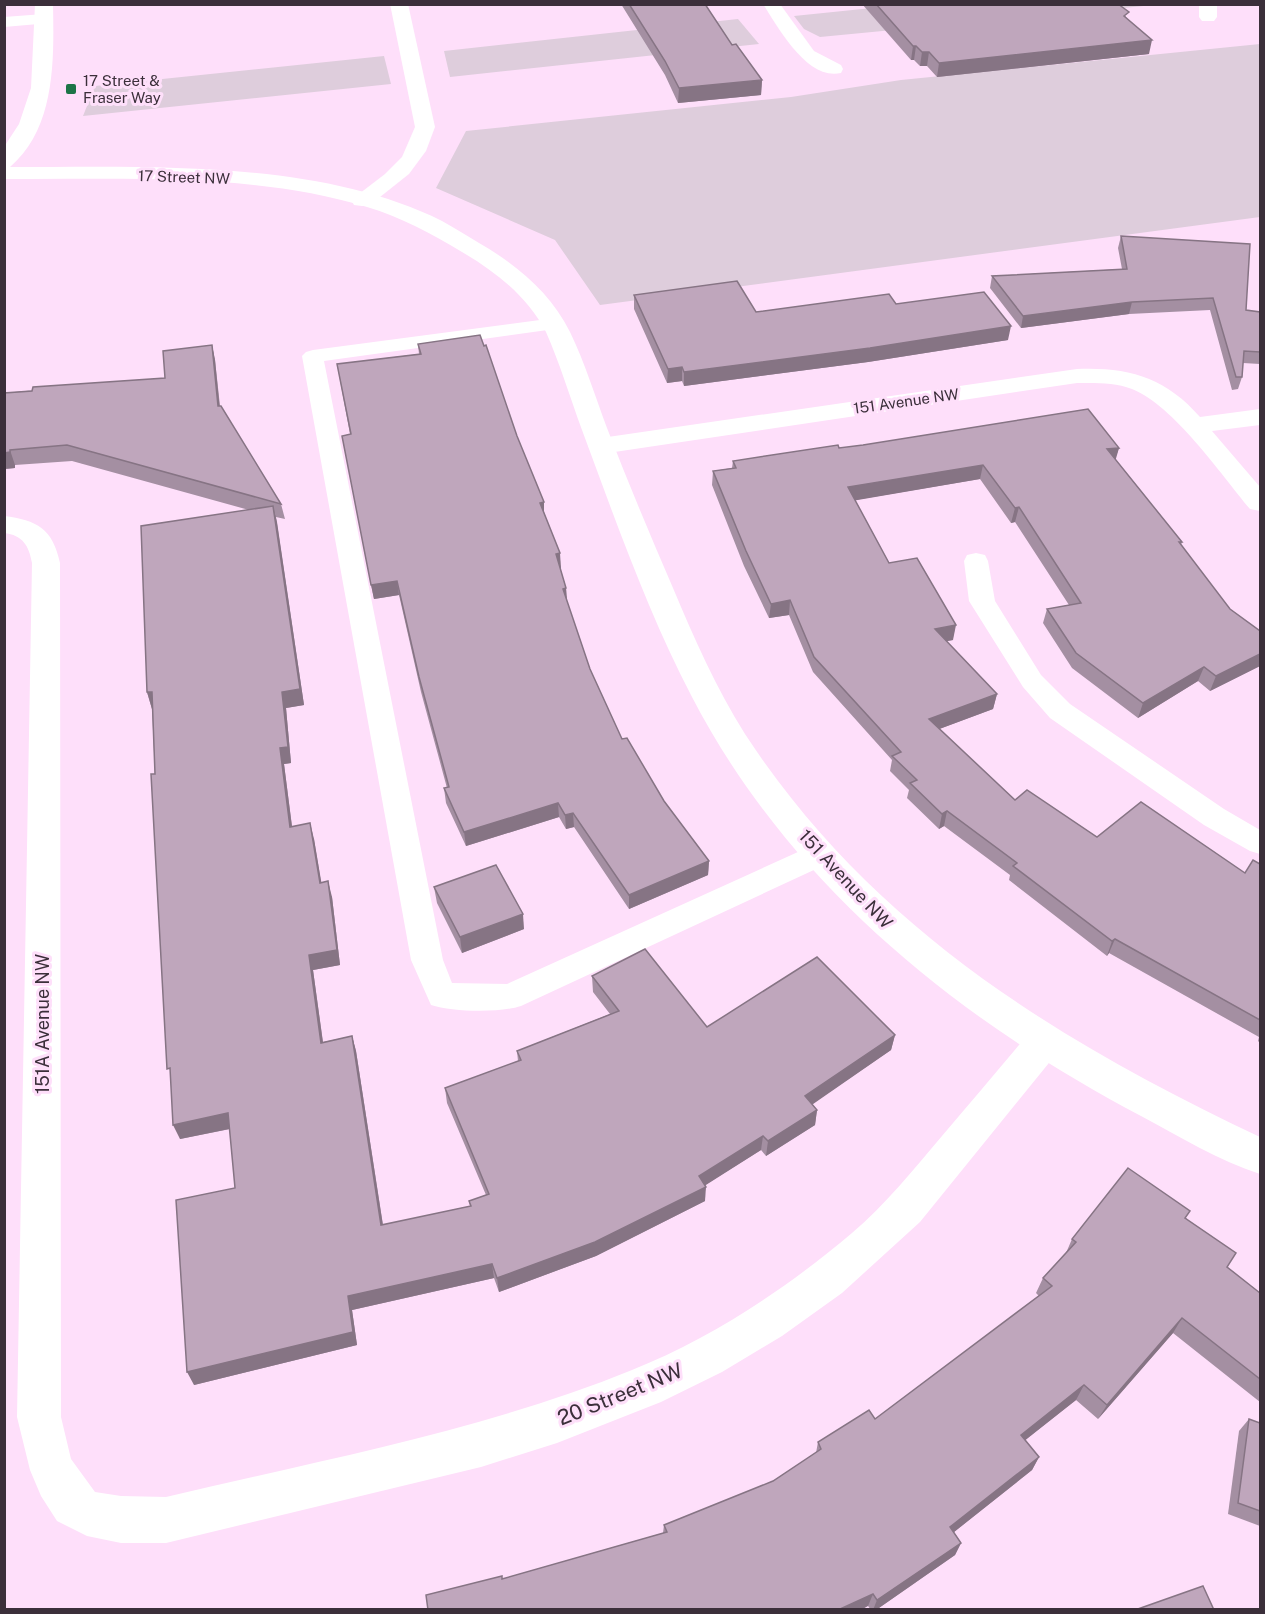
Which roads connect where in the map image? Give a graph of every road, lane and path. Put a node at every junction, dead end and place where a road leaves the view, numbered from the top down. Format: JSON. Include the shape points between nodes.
{"nodes":[{"id":1,"x":399,"y":4,"type":"edge"},
{"id":2,"x":771,"y":4,"type":"edge"},
{"id":3,"x":44,"y":12,"type":"edge"},
{"id":4,"x":4,"y":22,"type":"edge"},
{"id":5,"x":834,"y":69,"type":"dead end"},
{"id":6,"x":4,"y":162,"type":"edge"},
{"id":7,"x":4,"y":173,"type":"edge"},
{"id":8,"x":362,"y":200,"type":"junction"},
{"id":9,"x":555,"y":324,"type":"junction"},
{"id":10,"x":1260,"y":417,"type":"edge"},
{"id":11,"x":1194,"y":425,"type":"junction"},
{"id":12,"x":601,"y":446,"type":"junction"},
{"id":13,"x":1260,"y":503,"type":"edge"},
{"id":14,"x":19,"y":528,"type":"edge"},
{"id":15,"x":976,"y":561,"type":"dead end"},
{"id":16,"x":1260,"y":843,"type":"edge"},
{"id":17,"x":819,"y":855,"type":"junction"},
{"id":18,"x":1044,"y":1042,"type":"junction"},
{"id":19,"x":1260,"y":1156,"type":"edge"},
{"id":20,"x":78,"y":1509,"type":"joint"}],
"edges":[{"from":1,"to":8,"type":"street","via":[[425,127],[406,166]]},
{"from":2,"to":5,"type":"street","via":[[807,55]]},
{"from":3,"to":4,"type":"street"},
{"from":3,"to":6,"type":"street","via":[[43,78],[35,113]]},
{"from":7,"to":8,"type":"street","name":"17 Street NW","via":[[244,179]]},
{"from":8,"to":9,"type":"street","name":"151 Avenue NW","via":[[423,221],[481,253],[530,292]]},
{"from":9,"to":12,"type":"street","name":"151 Avenue NW"},
{"from":9,"to":17,"type":"lane","via":[[313,356],[427,960],[442,996],[510,997]]},
{"from":10,"to":11,"type":"street"},
{"from":11,"to":12,"type":"street","name":"151 Avenue NW","via":[[1159,391],[1140,382],[1097,375]]},
{"from":11,"to":13,"type":"street","name":"151 Avenue NW"},
{"from":12,"to":17,"type":"street","name":"151 Avenue NW","via":[[687,655],[713,708],[747,764]]},
{"from":14,"to":20,"type":"street","name":"151A Avenue NW","via":[[43,546],[46,563],[39,1417],[46,1454],[60,1486]]},
{"from":15,"to":16,"type":"lane","via":[[982,601],[1032,681],[1060,711],[1214,817]]},
{"from":17,"to":18,"type":"street","name":"151 Avenue NW","via":[[908,943],[965,989]]},
{"from":18,"to":19,"type":"street","name":"151 Avenue NW","via":[[1114,1084]]},
{"from":18,"to":20,"type":"street","name":"20 Street NW","via":[[906,1209],[868,1245],[776,1315],[707,1357],[645,1387],[557,1421],[481,1444],[166,1520],[127,1520]]}]}
